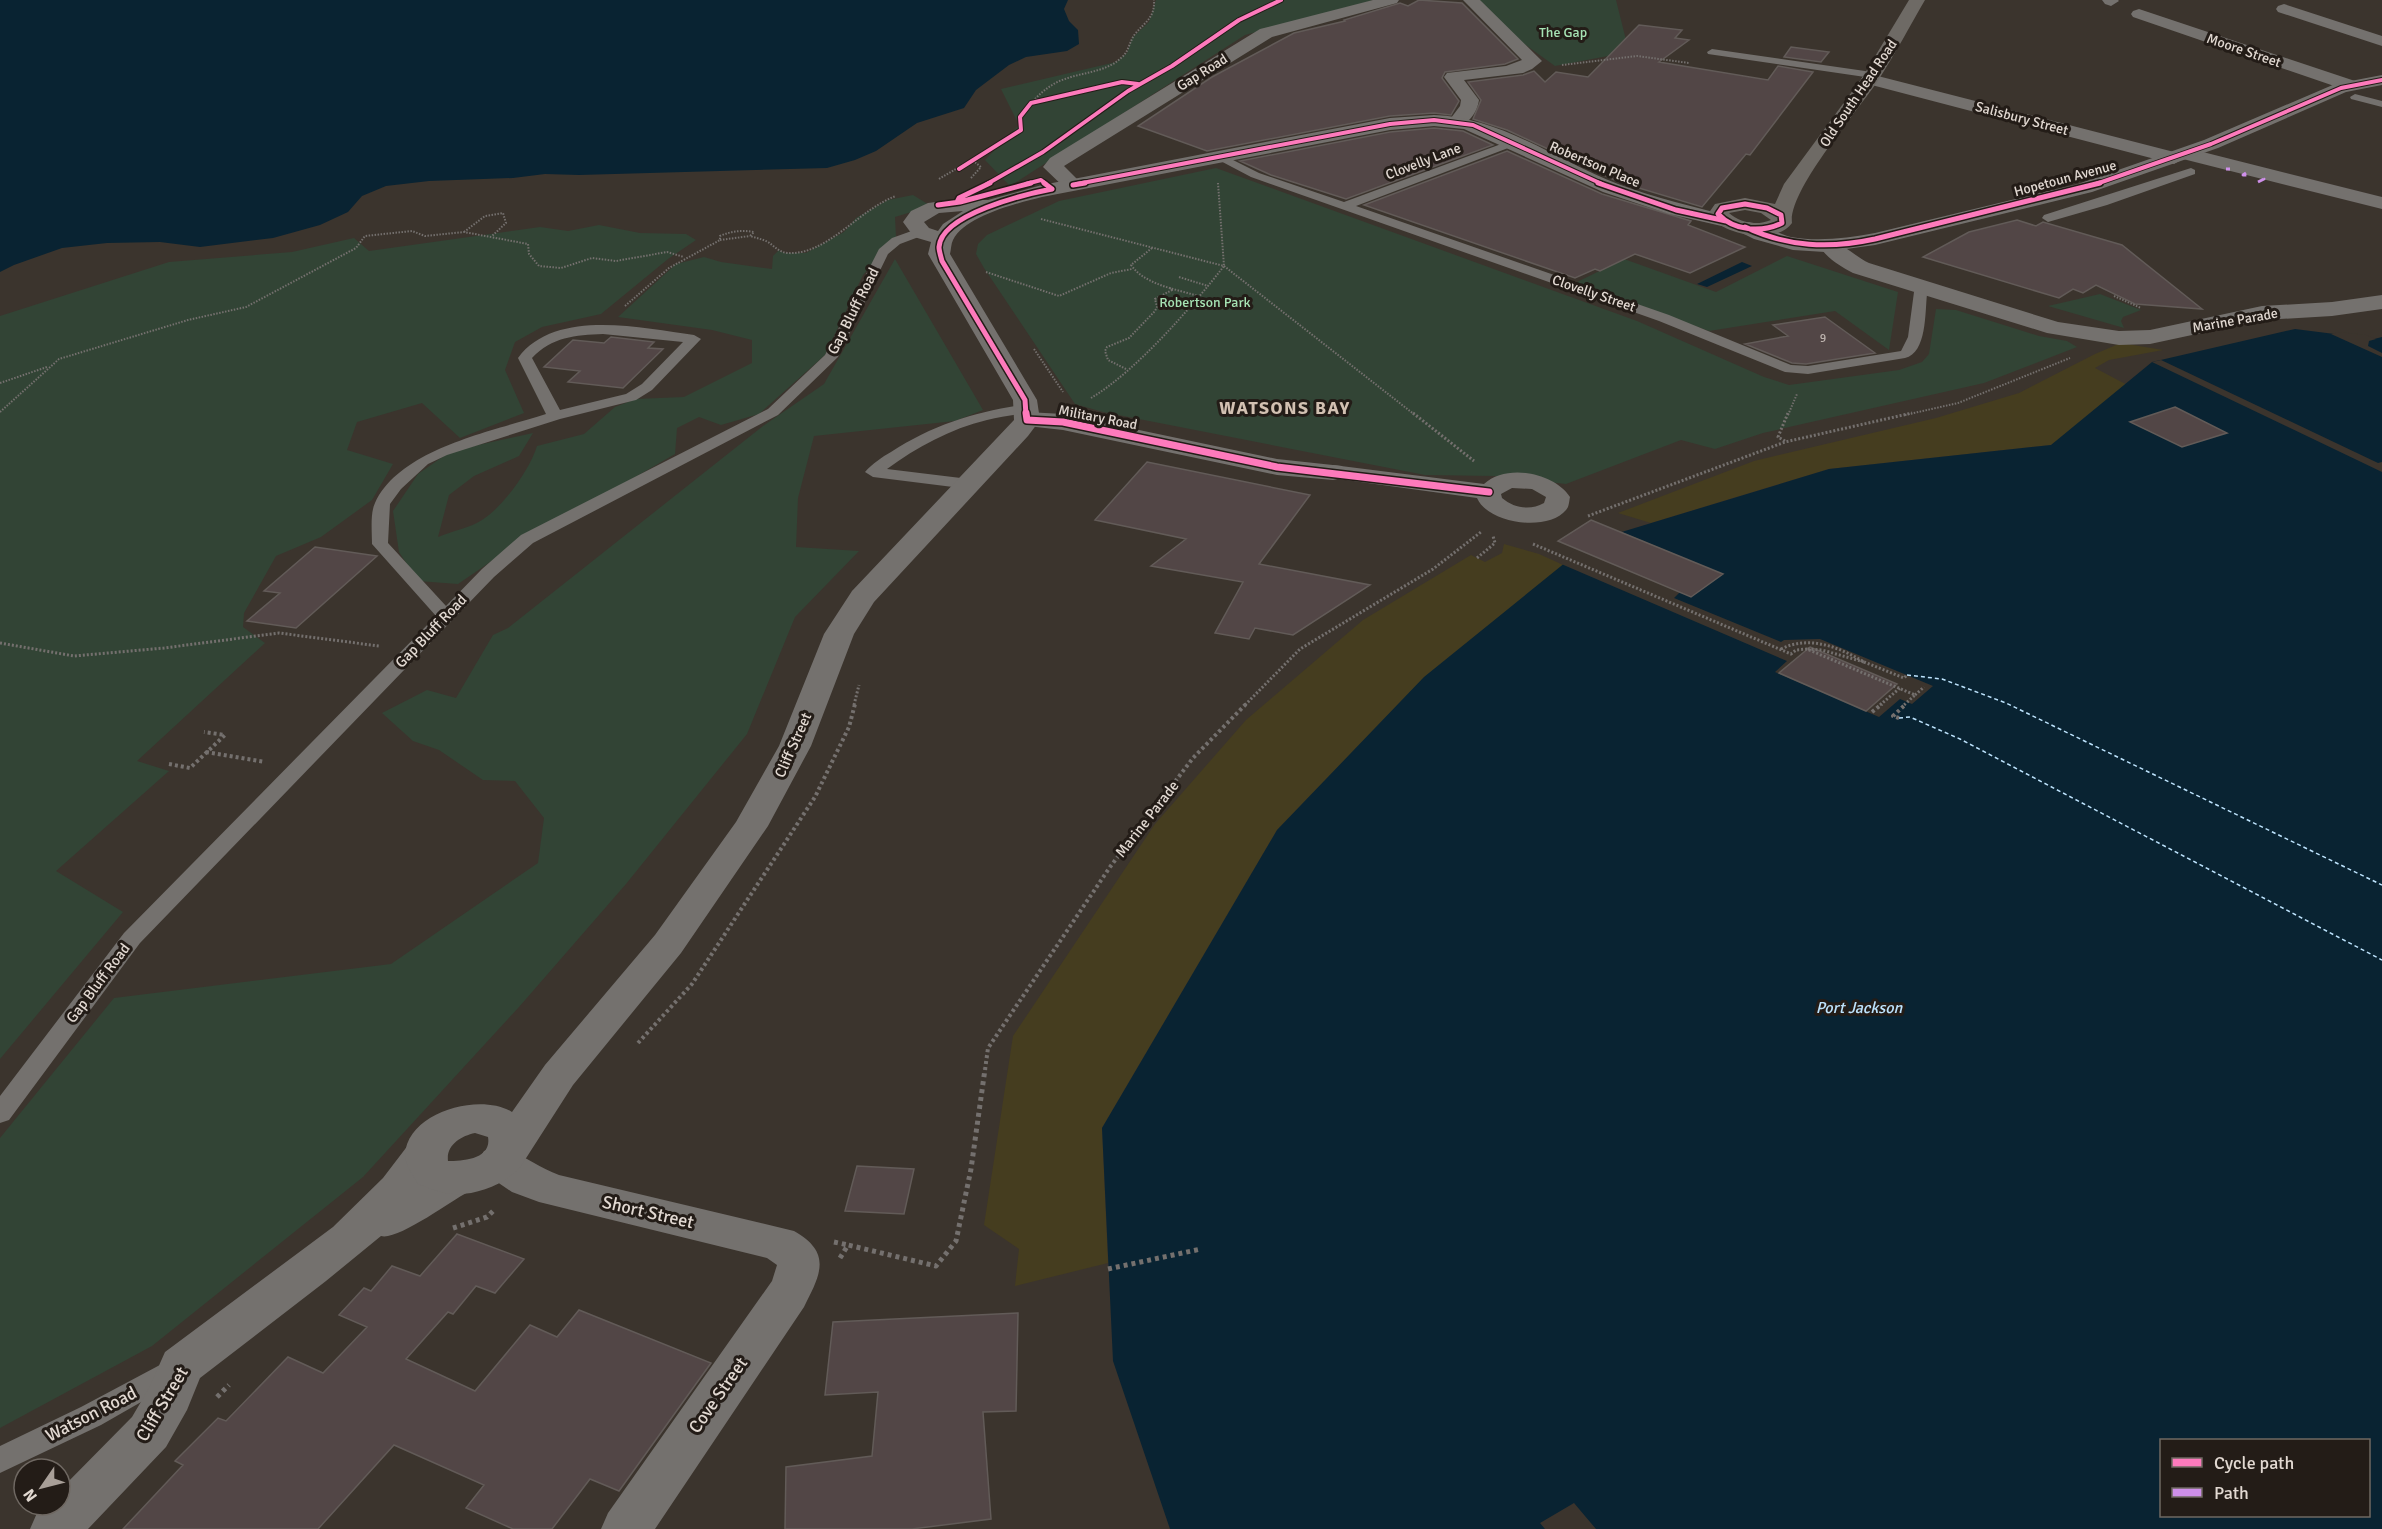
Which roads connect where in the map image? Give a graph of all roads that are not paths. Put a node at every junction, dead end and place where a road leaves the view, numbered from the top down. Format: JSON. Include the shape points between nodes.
{"nodes":[{"id":1,"x":1391,"y":0,"type":"edge"},
{"id":2,"x":1471,"y":0,"type":"edge"},
{"id":3,"x":1917,"y":0,"type":"edge"},
{"id":4,"x":2284,"y":9,"type":"dead end"},
{"id":5,"x":2139,"y":14,"type":"dead end"},
{"id":6,"x":2382,"y":41,"type":"edge"},
{"id":7,"x":1712,"y":52,"type":"dead end"},
{"id":8,"x":1871,"y":77,"type":"junction"},
{"id":9,"x":2382,"y":80,"type":"edge"},
{"id":10,"x":2352,"y":91,"type":"junction"},
{"id":11,"x":2382,"y":104,"type":"edge"},
{"id":12,"x":1457,"y":122,"type":"junction"},
{"id":13,"x":1512,"y":143,"type":"junction"},
{"id":14,"x":1219,"y":157,"type":"junction"},
{"id":15,"x":2184,"y":161,"type":"junction"},
{"id":16,"x":1794,"y":184,"type":"junction"},
{"id":17,"x":1073,"y":185,"type":"junction"},
{"id":18,"x":2382,"y":203,"type":"edge"},
{"id":19,"x":1345,"y":206,"type":"junction"},
{"id":20,"x":988,"y":207,"type":"junction"},
{"id":21,"x":2382,"y":213,"type":"edge"},
{"id":22,"x":1737,"y":214,"type":"junction"},
{"id":23,"x":2048,"y":218,"type":"dead end"},
{"id":24,"x":1780,"y":220,"type":"junction"},
{"id":25,"x":920,"y":232,"type":"junction"},
{"id":26,"x":943,"y":238,"type":"junction"},
{"id":27,"x":1830,"y":246,"type":"junction"},
{"id":28,"x":1927,"y":289,"type":"junction"},
{"id":29,"x":2382,"y":302,"type":"edge"},
{"id":30,"x":1027,"y":414,"type":"junction"},
{"id":31,"x":555,"y":416,"type":"junction"},
{"id":32,"x":1333,"y":472,"type":"joint"},
{"id":33,"x":969,"y":484,"type":"junction"},
{"id":34,"x":1494,"y":509,"type":"junction"},
{"id":35,"x":445,"y":616,"type":"junction"},
{"id":36,"x":559,"y":1075,"type":"junction"},
{"id":37,"x":0,"y":1114,"type":"edge"},
{"id":38,"x":472,"y":1118,"type":"junction"},
{"id":39,"x":503,"y":1156,"type":"junction"},
{"id":40,"x":440,"y":1165,"type":"junction"},
{"id":41,"x":817,"y":1261,"type":"joint"},
{"id":42,"x":181,"y":1366,"type":"junction"},
{"id":43,"x":0,"y":1460,"type":"edge"},
{"id":44,"x":55,"y":1529,"type":"edge"},
{"id":45,"x":626,"y":1529,"type":"edge"}],
"edges":[{"from":1,"to":17,"type":"street","name":"Gap Road","via":[[1266,33],[1252,41],[1057,162],[1055,170]]},
{"from":2,"to":12,"type":"street","via":[[1533,61],[1528,66],[1453,78],[1470,100]]},
{"from":3,"to":8,"type":"main road","name":"Old South Head Road"},
{"from":4,"to":6,"type":"street"},
{"from":5,"to":10,"type":"street","name":"Moore Street"},
{"from":7,"to":8,"type":"lane"},
{"from":8,"to":15,"type":"street","name":"Salisbury Street"},
{"from":8,"to":16,"type":"main road","name":"Old South Head Road"},
{"from":9,"to":10,"type":"street","name":"Hopetoun Avenue"},
{"from":10,"to":11,"type":"lane"},
{"from":10,"to":15,"type":"street","name":"Hopetoun Avenue"},
{"from":12,"to":13,"type":"street","name":"Robertson Place"},
{"from":12,"to":14,"type":"street","via":[[1397,123]]},
{"from":13,"to":19,"type":"lane","name":"Clovelly Lane"},
{"from":13,"to":22,"type":"street","name":"Robertson Place","via":[[1610,188],[1652,202]]},
{"from":14,"to":17,"type":"street"},
{"from":14,"to":19,"type":"lane","name":"Clovelly Street","via":[[1248,172]]},
{"from":15,"to":18,"type":"street","name":"Salisbury Street"},
{"from":15,"to":21,"type":"street","name":"Salisbury Street","via":[[2206,170]]},
{"from":15,"to":23,"type":"lane","via":[[2113,199]]},
{"from":15,"to":27,"type":"street","name":"Hopetoun Avenue","via":[[2059,195]]},
{"from":16,"to":22,"type":"main road","name":"Old South Head Road"},
{"from":16,"to":24,"type":"main road","name":"Old South Head Road"},
{"from":17,"to":20,"type":"street"},
{"from":19,"to":28,"type":"lane","name":"Clovelly Street","via":[[1664,318],[1790,369],[1808,370],[1905,354],[1913,344],[1921,292]]},
{"from":20,"to":25,"type":"street","via":[[957,205],[926,211],[913,222]]},
{"from":20,"to":26,"type":"street","via":[[959,222]]},
{"from":22,"to":24,"type":"main road","via":[[1764,228]]},
{"from":22,"to":27,"type":"street","name":"Hopetoun Avenue","via":[[1760,235],[1792,245]]},
{"from":24,"to":27,"type":"street","name":"Hopetoun Avenue","via":[[1794,235]]},
{"from":25,"to":26,"type":"street"},
{"from":25,"to":35,"type":"lane","name":"Gap Bluff Road","via":[[896,241],[884,252],[831,357],[773,412],[527,539]]},
{"from":26,"to":30,"type":"street","via":[[939,246],[942,261],[1025,400]]},
{"from":27,"to":28,"type":"street","via":[[1845,260],[1862,268]]},
{"from":28,"to":29,"type":"street","name":"Marine Parade","via":[[2055,328],[2096,335],[2150,337],[2262,313]]},
{"from":30,"to":32,"type":"street","name":"Military Road","via":[[1277,467]]},
{"from":30,"to":33,"type":"street","name":"Cliff Street","via":[[1019,431]]},
{"from":30,"to":33,"type":"lane","via":[[981,416],[930,434],[873,472]]},
{"from":31,"to":31,"type":"lane","via":[[525,358],[547,339],[587,329],[693,339],[639,393]]},
{"from":31,"to":35,"type":"lane","via":[[423,461],[395,486],[382,504],[380,544]]},
{"from":32,"to":34,"type":"street","name":"Military Road"},
{"from":33,"to":36,"type":"street","name":"Cliff Street","via":[[862,597],[835,643],[781,776],[751,826],[668,944]]},
{"from":34,"to":34,"type":"street","name":"Military Road","via":[[1497,485],[1511,481],[1533,482],[1549,488],[1558,502],[1538,515]]},
{"from":35,"to":37,"type":"lane","name":"Gap Bluff Road","via":[[132,938]]},
{"from":36,"to":38,"type":"street","name":"Cliff Street","via":[[518,1100]]},
{"from":36,"to":39,"type":"street","name":"Cliff Street"},
{"from":38,"to":39,"type":"street","via":[[500,1124],[510,1137]]},
{"from":38,"to":40,"type":"street","via":[[447,1126],[433,1139]]},
{"from":39,"to":40,"type":"street","via":[[477,1176]]},
{"from":39,"to":41,"type":"street","name":"Short Street","via":[[527,1180],[554,1190],[779,1243]]},
{"from":40,"to":42,"type":"street","name":"Cliff Street","via":[[338,1249]]},
{"from":41,"to":45,"type":"street","name":"Cove Street","via":[[800,1269],[788,1293]]},
{"from":42,"to":43,"type":"lane","name":"Watson Road"},
{"from":42,"to":44,"type":"street","name":"Cliff Street","via":[[170,1396],[149,1432]]}]}
